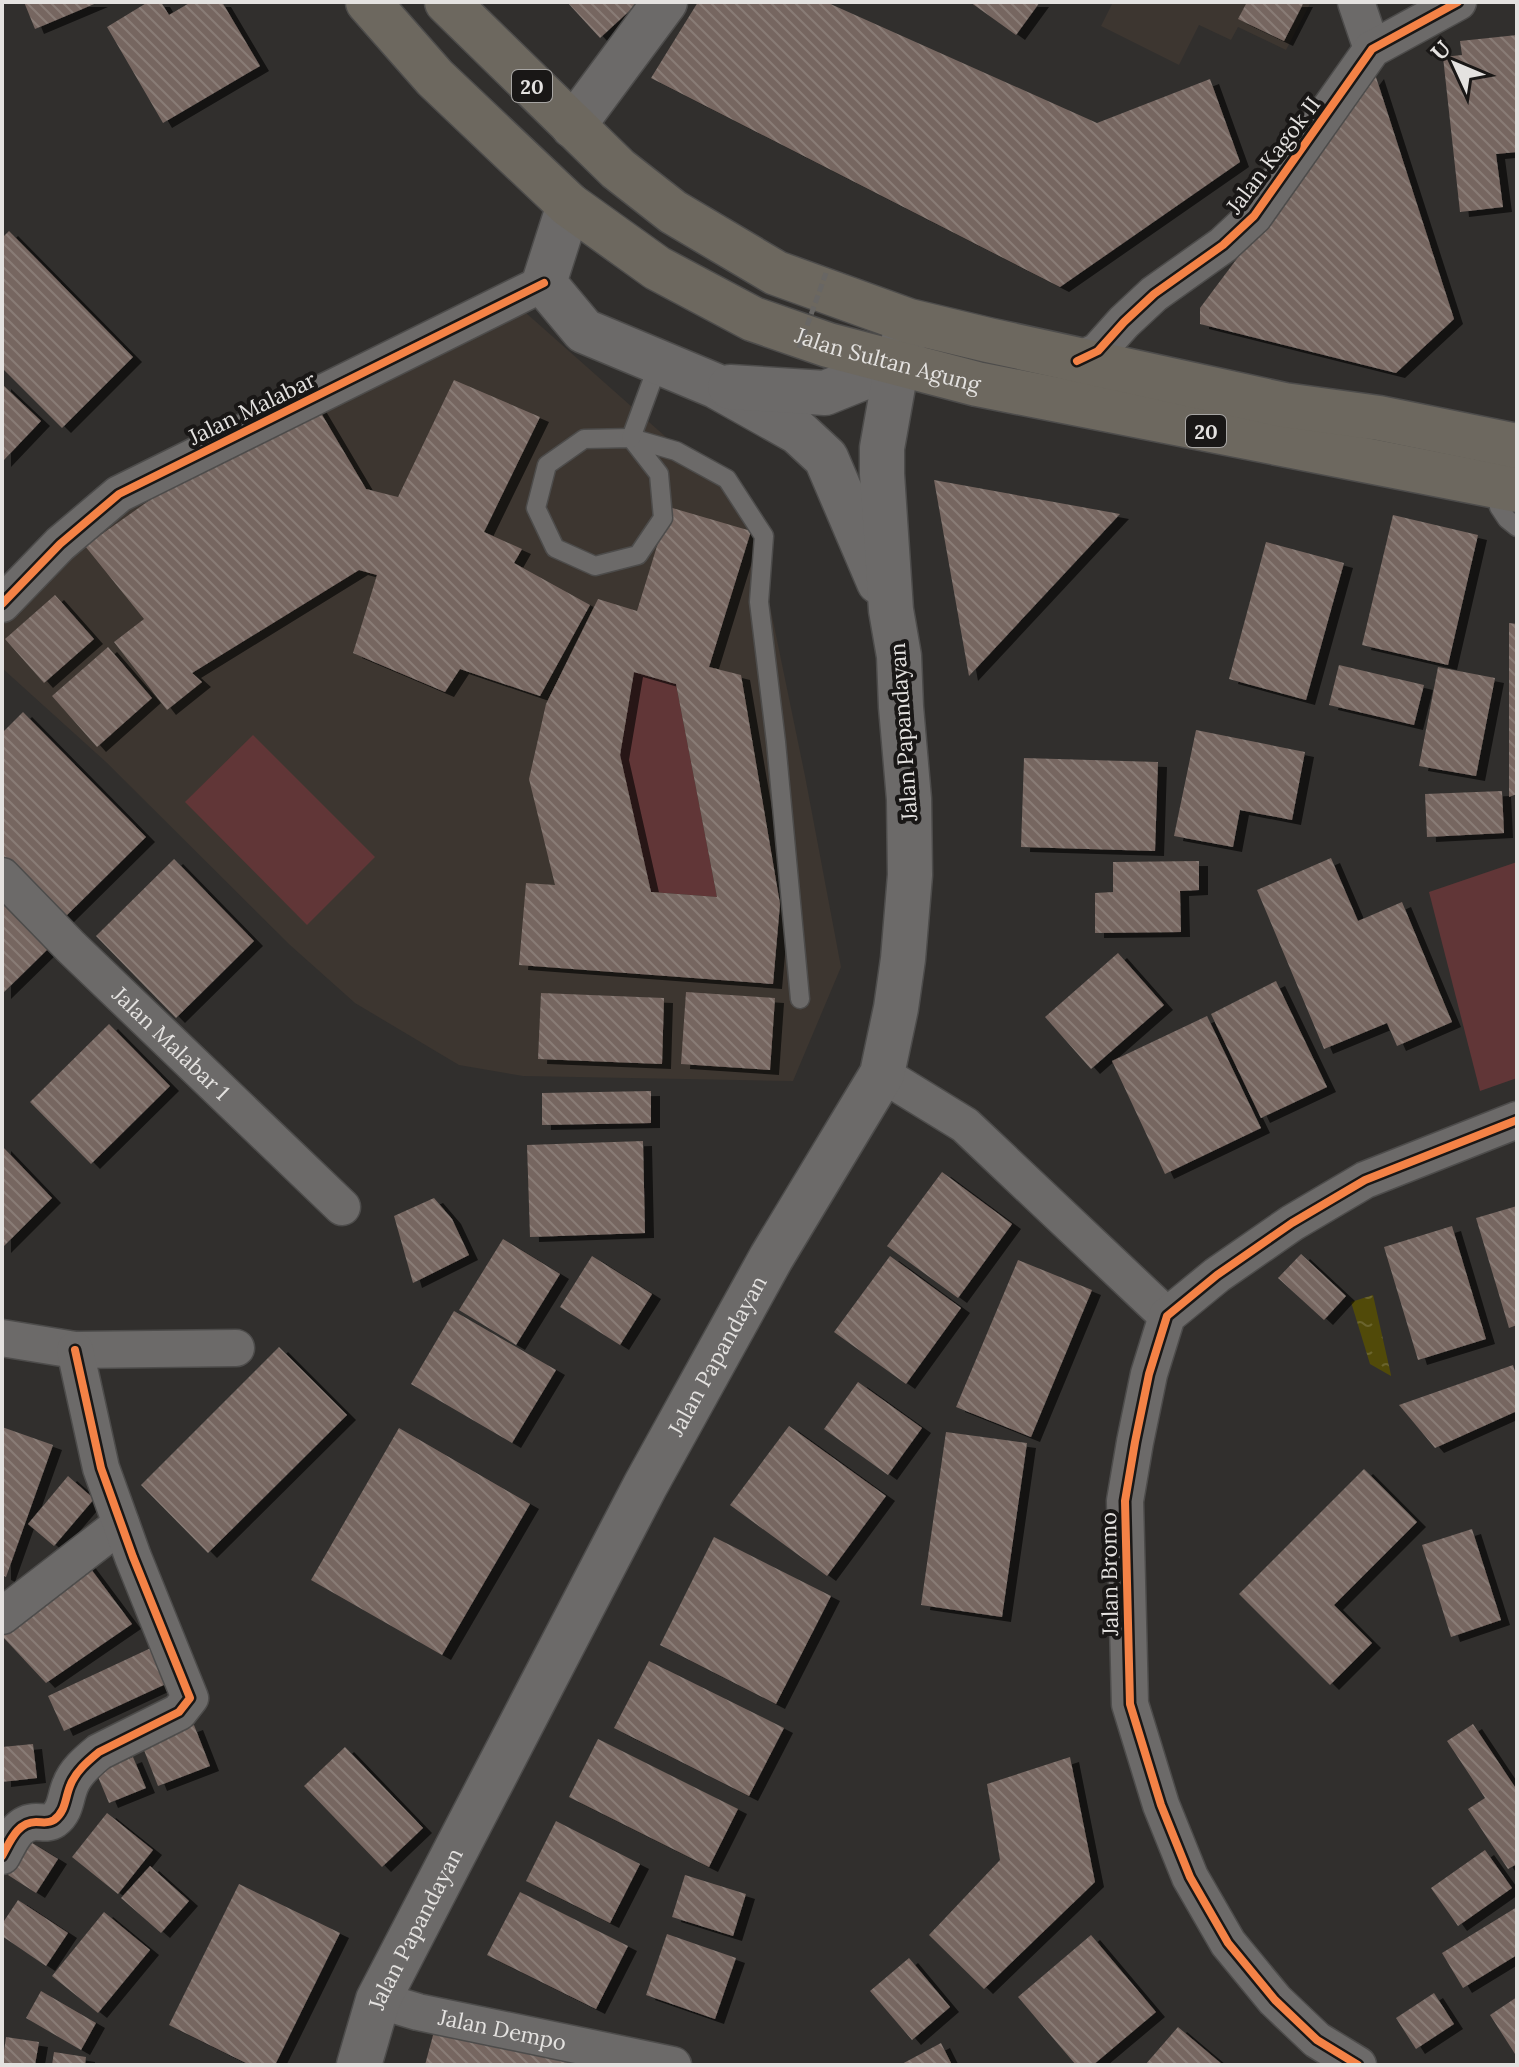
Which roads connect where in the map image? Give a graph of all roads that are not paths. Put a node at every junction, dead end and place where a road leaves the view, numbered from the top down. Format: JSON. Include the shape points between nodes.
{"nodes":[{"id":1,"x":368,"y":2,"type":"edge"},
{"id":2,"x":447,"y":2,"type":"edge"},
{"id":3,"x":665,"y":2,"type":"edge"},
{"id":4,"x":1356,"y":2,"type":"edge"},
{"id":5,"x":1458,"y":2,"type":"edge"},
{"id":6,"x":1372,"y":49,"type":"junction"},
{"id":7,"x":573,"y":126,"type":"junction"},
{"id":8,"x":569,"y":205,"type":"junction"},
{"id":9,"x":544,"y":283,"type":"junction"},
{"id":10,"x":837,"y":286,"type":"junction"},
{"id":11,"x":909,"y":321,"type":"junction"},
{"id":12,"x":814,"y":347,"type":"junction"},
{"id":13,"x":1077,"y":361,"type":"junction"},
{"id":14,"x":659,"y":362,"type":"junction"},
{"id":15,"x":897,"y":364,"type":"junction"},
{"id":16,"x":716,"y":386,"type":"junction"},
{"id":17,"x":631,"y":438,"type":"junction"},
{"id":18,"x":1517,"y":446,"type":"edge"},
{"id":19,"x":1512,"y":501,"type":"edge"},
{"id":20,"x":2,"y":604,"type":"edge"},
{"id":21,"x":891,"y":610,"type":"junction"},
{"id":22,"x":2,"y":876,"type":"edge"},
{"id":23,"x":800,"y":999,"type":"dead end"},
{"id":24,"x":882,"y":1074,"type":"junction"},
{"id":25,"x":1517,"y":1120,"type":"edge"},
{"id":26,"x":342,"y":1207,"type":"dead end"},
{"id":27,"x":1167,"y":1316,"type":"junction"},
{"id":28,"x":2,"y":1338,"type":"edge"},
{"id":29,"x":236,"y":1348,"type":"dead end"},
{"id":30,"x":75,"y":1350,"type":"junction"},
{"id":31,"x":121,"y":1524,"type":"junction"},
{"id":32,"x":2,"y":1616,"type":"edge"},
{"id":33,"x":2,"y":1856,"type":"edge"},
{"id":34,"x":378,"y":2000,"type":"junction"},
{"id":35,"x":359,"y":2065,"type":"edge"},
{"id":36,"x":673,"y":2065,"type":"edge"},
{"id":37,"x":1358,"y":2065,"type":"edge"}],
"edges":[{"from":1,"to":8,"type":"highway","name":"Jalan Sultan Agung","number":"20","via":[[435,78]]},
{"from":2,"to":7,"type":"highway","name":"Jalan Sultan Agung","number":"20"},
{"from":3,"to":7,"type":"main road"},
{"from":4,"to":6,"type":"street"},
{"from":5,"to":6,"type":"street","name":"Jalan Kagok II"},
{"from":6,"to":13,"type":"street","name":"Jalan Kagok II","via":[[1254,216],[1154,294],[1098,351]]},
{"from":7,"to":10,"type":"highway","name":"Jalan Sultan Agung","number":"20","via":[[618,169],[708,235],[776,273]]},
{"from":8,"to":9,"type":"main road"},
{"from":8,"to":12,"type":"highway","name":"Jalan Sultan Agung","number":"20","via":[[657,268]]},
{"from":9,"to":14,"type":"main road","name":"Jalan Papandayan","via":[[584,331]]},
{"from":9,"to":20,"type":"street","name":"Jalan Malabar","via":[[119,494]]},
{"from":10,"to":11,"type":"highway","name":"Jalan Sultan Agung","number":"20"},
{"from":10,"to":12,"type":"main road"},
{"from":11,"to":13,"type":"highway","name":"Jalan Sultan Agung","number":"20"},
{"from":11,"to":15,"type":"main road","name":"Jalan Papandayan"},
{"from":12,"to":15,"type":"highway","name":"Jalan Sultan Agung","number":"20"},
{"from":13,"to":18,"type":"highway","name":"Jalan Sultan Agung","number":"20"},
{"from":14,"to":16,"type":"main road","name":"Jalan Papandayan"},
{"from":14,"to":17,"type":"lane"},
{"from":15,"to":16,"type":"main road","via":[[825,393]]},
{"from":15,"to":19,"type":"highway","name":"Jalan Sultan Agung","number":"20"},
{"from":15,"to":21,"type":"main road","name":"Jalan Papandayan","via":[[882,448]]},
{"from":16,"to":21,"type":"main road","name":"Jalan Papandayan","via":[[798,432],[826,458]]},
{"from":17,"to":17,"type":"lane","via":[[584,439],[547,465],[536,508],[555,548],[595,566],[638,555],[663,518],[659,474]]},
{"from":17,"to":23,"type":"lane","via":[[676,451],[727,479],[764,536],[759,602]]},
{"from":21,"to":24,"type":"main road","name":"Jalan Papandayan","via":[[899,656],[910,875],[903,959]]},
{"from":22,"to":26,"type":"street","name":"Jalan Malabar 1"},
{"from":24,"to":27,"type":"street","via":[[965,1125]]},
{"from":24,"to":34,"type":"main road","name":"Jalan Papandayan","via":[[771,1258],[645,1486]]},
{"from":25,"to":27,"type":"street","via":[[1365,1180],[1292,1223]]},
{"from":27,"to":37,"type":"street","name":"Jalan Bromo","via":[[1149,1374],[1125,1501],[1130,1704],[1190,1877],[1228,1943],[1317,2040]]},
{"from":28,"to":30,"type":"street"},
{"from":29,"to":30,"type":"street"},
{"from":30,"to":31,"type":"street","via":[[101,1468]]},
{"from":31,"to":32,"type":"street"},
{"from":31,"to":33,"type":"street","via":[[189,1703],[90,1759],[72,1782],[57,1818],[21,1825]]},
{"from":34,"to":35,"type":"main road","name":"Jalan Papandayan"},
{"from":34,"to":36,"type":"street","name":"Jalan Dempo"}]}
